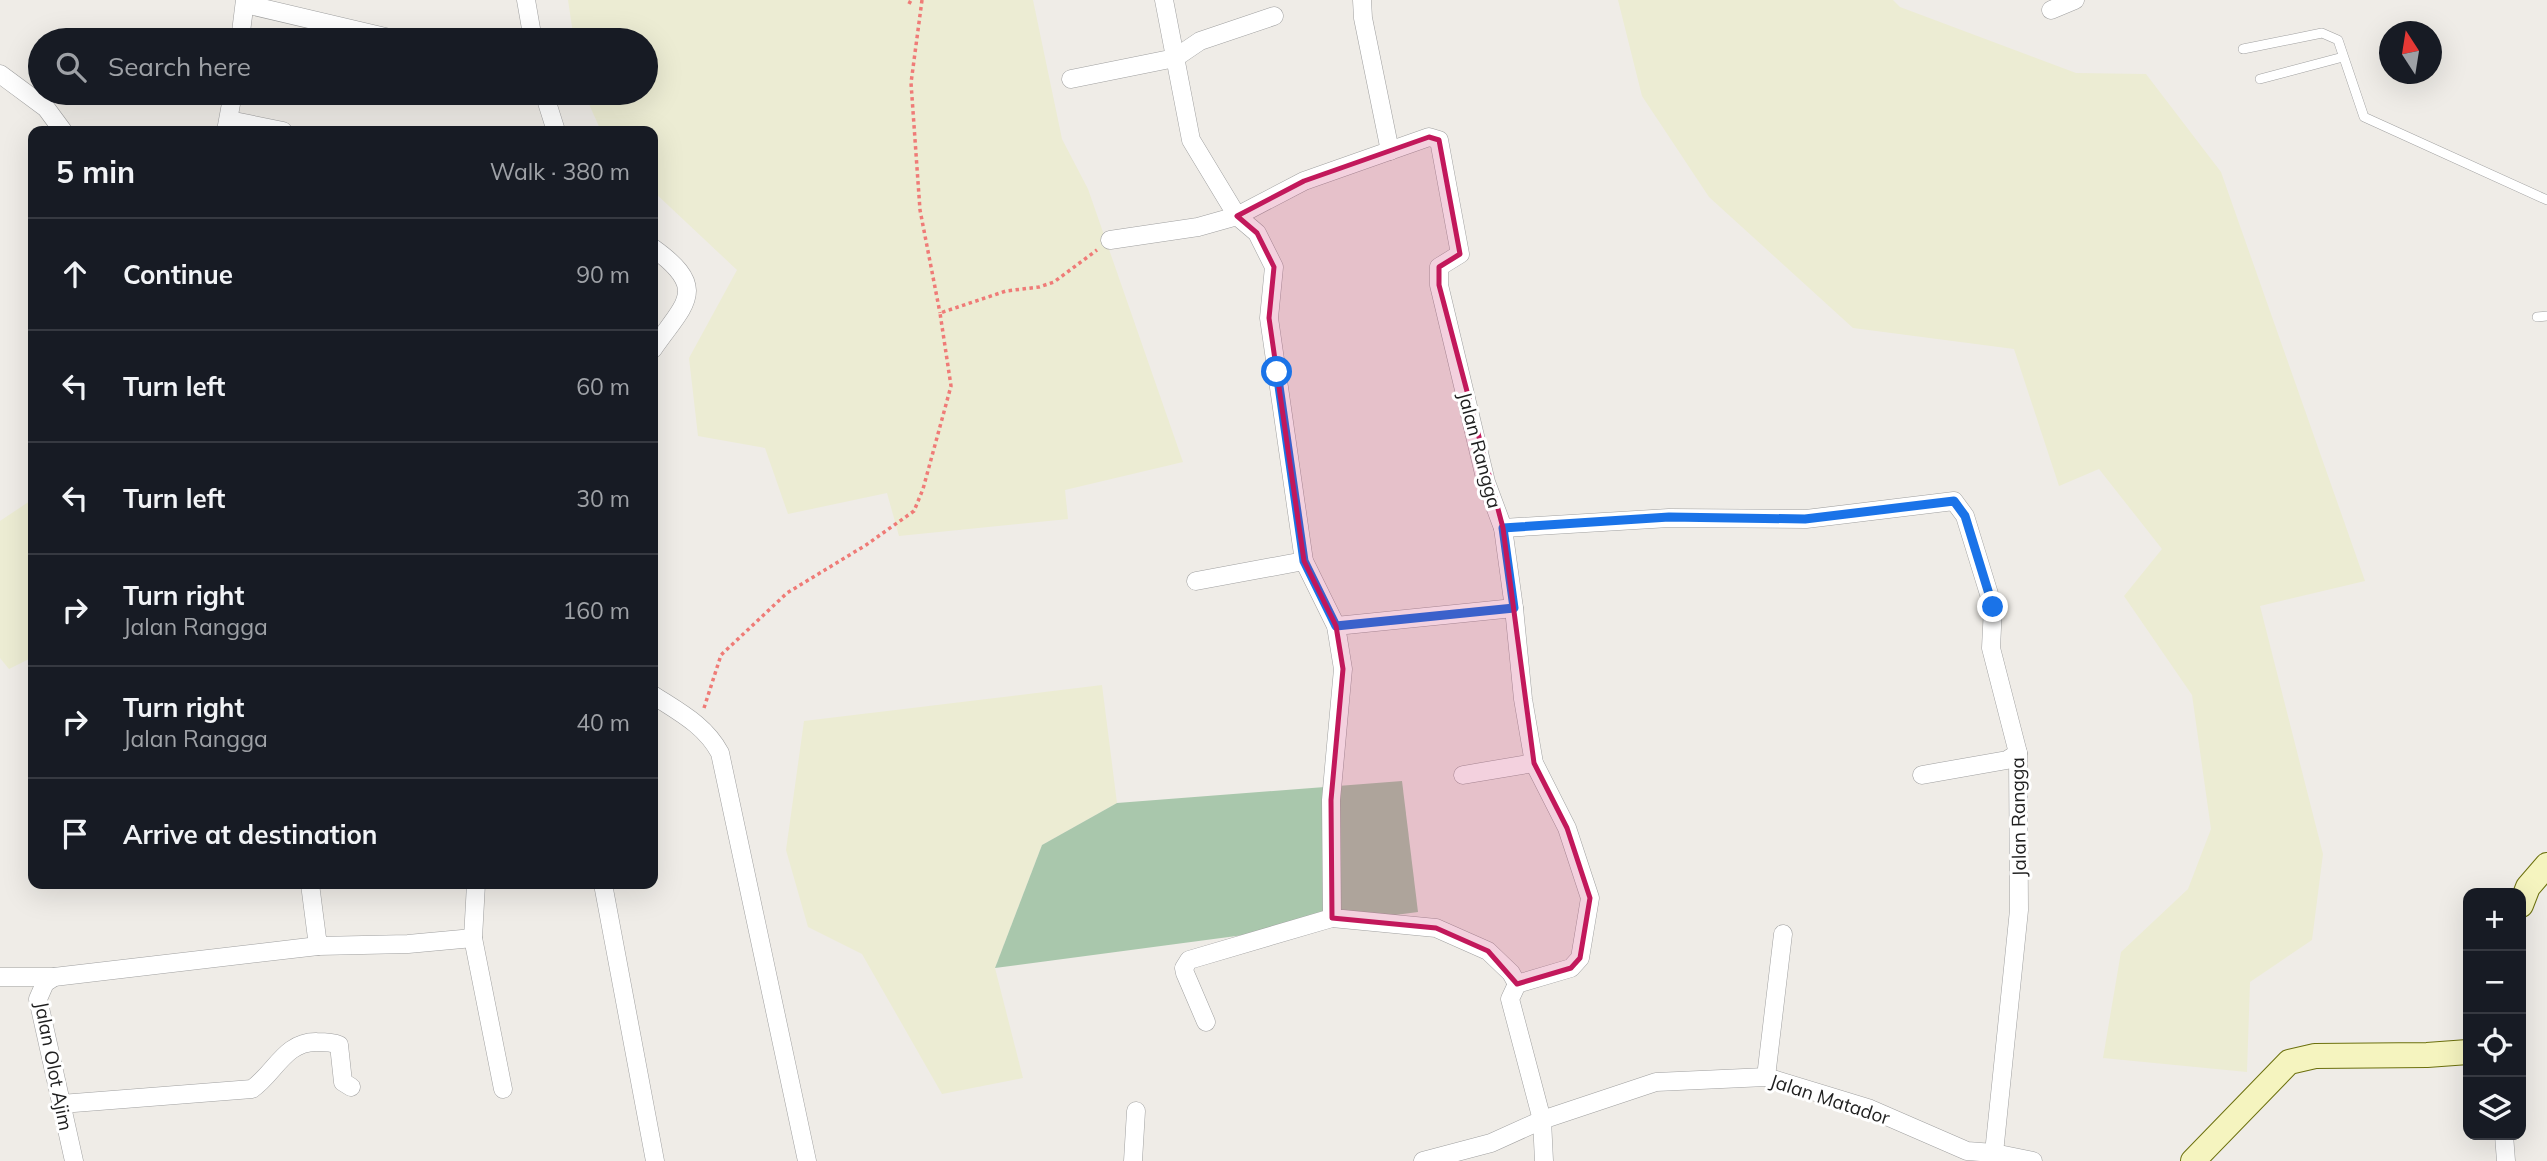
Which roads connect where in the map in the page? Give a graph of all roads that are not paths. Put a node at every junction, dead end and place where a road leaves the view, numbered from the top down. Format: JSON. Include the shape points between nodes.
{"nodes":[{"id":1,"x":526,"y":0,"type":"edge"},
{"id":2,"x":1164,"y":0,"type":"edge"},
{"id":3,"x":1362,"y":0,"type":"edge"},
{"id":4,"x":2075,"y":0,"type":"edge"},
{"id":5,"x":245,"y":2,"type":"edge"},
{"id":6,"x":2051,"y":10,"type":"dead end"},
{"id":7,"x":1274,"y":16,"type":"dead end"},
{"id":8,"x":242,"y":28,"type":"edge"},
{"id":9,"x":350,"y":28,"type":"edge"},
{"id":10,"x":531,"y":28,"type":"edge"},
{"id":11,"x":2244,"y":49,"type":"dead end"},
{"id":12,"x":2343,"y":57,"type":"junction"},
{"id":13,"x":1175,"y":58,"type":"junction"},
{"id":14,"x":0,"y":74,"type":"edge"},
{"id":15,"x":1071,"y":79,"type":"dead end"},
{"id":16,"x":2260,"y":79,"type":"dead end"},
{"id":17,"x":28,"y":95,"type":"edge"},
{"id":18,"x":42,"y":105,"type":"edge"},
{"id":19,"x":231,"y":105,"type":"edge"},
{"id":20,"x":548,"y":105,"type":"edge"},
{"id":21,"x":59,"y":126,"type":"edge"},
{"id":22,"x":228,"y":126,"type":"edge"},
{"id":23,"x":554,"y":126,"type":"edge"},
{"id":24,"x":1390,"y":151,"type":"junction"},
{"id":25,"x":2547,"y":200,"type":"edge"},
{"id":26,"x":1237,"y":216,"type":"junction"},
{"id":27,"x":1110,"y":240,"type":"road end"},
{"id":28,"x":658,"y":252,"type":"edge"},
{"id":29,"x":658,"y":342,"type":"edge"},
{"id":30,"x":1503,"y":528,"type":"junction"},
{"id":31,"x":1304,"y":561,"type":"junction"},
{"id":32,"x":1196,"y":581,"type":"dead end"},
{"id":33,"x":1514,"y":608,"type":"junction"},
{"id":34,"x":1336,"y":626,"type":"junction"},
{"id":35,"x":658,"y":698,"type":"edge"},
{"id":36,"x":2018,"y":753,"type":"junction"},
{"id":37,"x":1534,"y":763,"type":"junction"},
{"id":38,"x":1462,"y":775,"type":"dead end"},
{"id":39,"x":1922,"y":775,"type":"dead end"},
{"id":40,"x":2547,"y":865,"type":"edge"},
{"id":41,"x":311,"y":889,"type":"edge"},
{"id":42,"x":476,"y":889,"type":"edge"},
{"id":43,"x":604,"y":889,"type":"edge"},
{"id":44,"x":2526,"y":892,"type":"edge"},
{"id":45,"x":1332,"y":918,"type":"junction"},
{"id":46,"x":1783,"y":934,"type":"dead end"},
{"id":47,"x":473,"y":938,"type":"junction"},
{"id":48,"x":317,"y":940,"type":"junction"},
{"id":49,"x":0,"y":977,"type":"edge"},
{"id":50,"x":54,"y":977,"type":"junction"},
{"id":51,"x":1517,"y":984,"type":"junction"},
{"id":52,"x":1206,"y":1022,"type":"dead end"},
{"id":53,"x":2463,"y":1052,"type":"edge"},
{"id":54,"x":1766,"y":1077,"type":"junction"},
{"id":55,"x":351,"y":1087,"type":"dead end"},
{"id":56,"x":503,"y":1089,"type":"dead end"},
{"id":57,"x":61,"y":1104,"type":"junction"},
{"id":58,"x":1136,"y":1111,"type":"dead end"},
{"id":59,"x":1542,"y":1120,"type":"junction"},
{"id":60,"x":2504,"y":1140,"type":"edge"},
{"id":61,"x":1994,"y":1153,"type":"junction"},
{"id":62,"x":1965,"y":1156,"type":"edge"},
{"id":63,"x":1434,"y":1160,"type":"edge"},
{"id":64,"x":74,"y":1161,"type":"edge"},
{"id":65,"x":655,"y":1161,"type":"edge"},
{"id":66,"x":807,"y":1161,"type":"edge"},
{"id":67,"x":1133,"y":1161,"type":"edge"},
{"id":68,"x":1544,"y":1161,"type":"edge"},
{"id":69,"x":2033,"y":1161,"type":"edge"},
{"id":70,"x":2193,"y":1161,"type":"edge"},
{"id":71,"x":2506,"y":1161,"type":"edge"}],
"edges":[{"from":1,"to":10,"type":"street"},
{"from":2,"to":13,"type":"street"},
{"from":3,"to":24,"type":"street"},
{"from":4,"to":6,"type":"street"},
{"from":5,"to":8,"type":"street"},
{"from":5,"to":9,"type":"street"},
{"from":7,"to":13,"type":"street","via":[[1200,41]]},
{"from":11,"to":12,"type":"lane","via":[[2322,33],[2338,40]]},
{"from":12,"to":16,"type":"lane"},
{"from":12,"to":25,"type":"lane","via":[[2364,117]]},
{"from":13,"to":15,"type":"street"},
{"from":13,"to":26,"type":"street","via":[[1191,140]]},
{"from":14,"to":17,"type":"street"},
{"from":18,"to":21,"type":"street"},
{"from":19,"to":22,"type":"street"},
{"from":20,"to":23,"type":"street"},
{"from":24,"to":26,"type":"street","name":"Jalan Rangga","via":[[1304,181]]},
{"from":24,"to":30,"type":"street","name":"Jalan Rangga","via":[[1429,137],[1439,140],[1460,254],[1438,267],[1439,285],[1486,482]]},
{"from":26,"to":27,"type":"street","name":"Jalan Rangga","via":[[1198,227]]},
{"from":26,"to":31,"type":"street","via":[[1257,233],[1274,267],[1269,317]]},
{"from":28,"to":29,"type":"street","via":[[674,263],[686,281],[687,299]]},
{"from":30,"to":33,"type":"street"},
{"from":30,"to":36,"type":"street","name":"Jalan Rangga","via":[[1669,517],[1805,519],[1954,501],[1965,516],[1993,607],[1991,648]]},
{"from":31,"to":32,"type":"street"},
{"from":31,"to":34,"type":"street"},
{"from":33,"to":34,"type":"street"},
{"from":33,"to":37,"type":"street"},
{"from":34,"to":45,"type":"street","via":[[1343,669],[1331,800]]},
{"from":35,"to":66,"type":"street","via":[[712,739],[725,773]]},
{"from":36,"to":39,"type":"street","via":[[2007,760]]},
{"from":36,"to":61,"type":"street","name":"Jalan Rangga","via":[[2019,909]]},
{"from":37,"to":38,"type":"street"},
{"from":37,"to":51,"type":"street","via":[[1567,828],[1590,898],[1580,958],[1571,968]]},
{"from":40,"to":44,"type":"main road"},
{"from":41,"to":48,"type":"street"},
{"from":42,"to":47,"type":"street"},
{"from":43,"to":65,"type":"street"},
{"from":45,"to":51,"type":"street","via":[[1436,928],[1488,951]]},
{"from":45,"to":52,"type":"street","via":[[1189,960],[1185,973]]},
{"from":46,"to":54,"type":"street"},
{"from":47,"to":48,"type":"street","via":[[408,944]]},
{"from":47,"to":56,"type":"street"},
{"from":48,"to":50,"type":"street"},
{"from":49,"to":50,"type":"street"},
{"from":50,"to":57,"type":"street","name":"Jalan Olot Ajim","via":[[45,983],[38,999]]},
{"from":51,"to":59,"type":"street","via":[[1510,999]]},
{"from":53,"to":70,"type":"main road","via":[[2315,1056],[2289,1062]]},
{"from":54,"to":59,"type":"street","name":"Jalan Matador","via":[[1656,1082]]},
{"from":54,"to":62,"type":"street","name":"Jalan Matador","via":[[1868,1108]]},
{"from":55,"to":57,"type":"street","via":[[343,1082],[339,1045],[308,1042],[290,1049],[252,1089]]},
{"from":57,"to":64,"type":"street","name":"Jalan Olot Ajim"},
{"from":58,"to":67,"type":"street"},
{"from":59,"to":63,"type":"street","name":"Jalan Matador","via":[[1491,1143]]},
{"from":59,"to":68,"type":"street"},
{"from":60,"to":71,"type":"street"},
{"from":61,"to":62,"type":"street","name":"Jalan Matador"},
{"from":61,"to":69,"type":"street","name":"Jalan Matador"}]}
